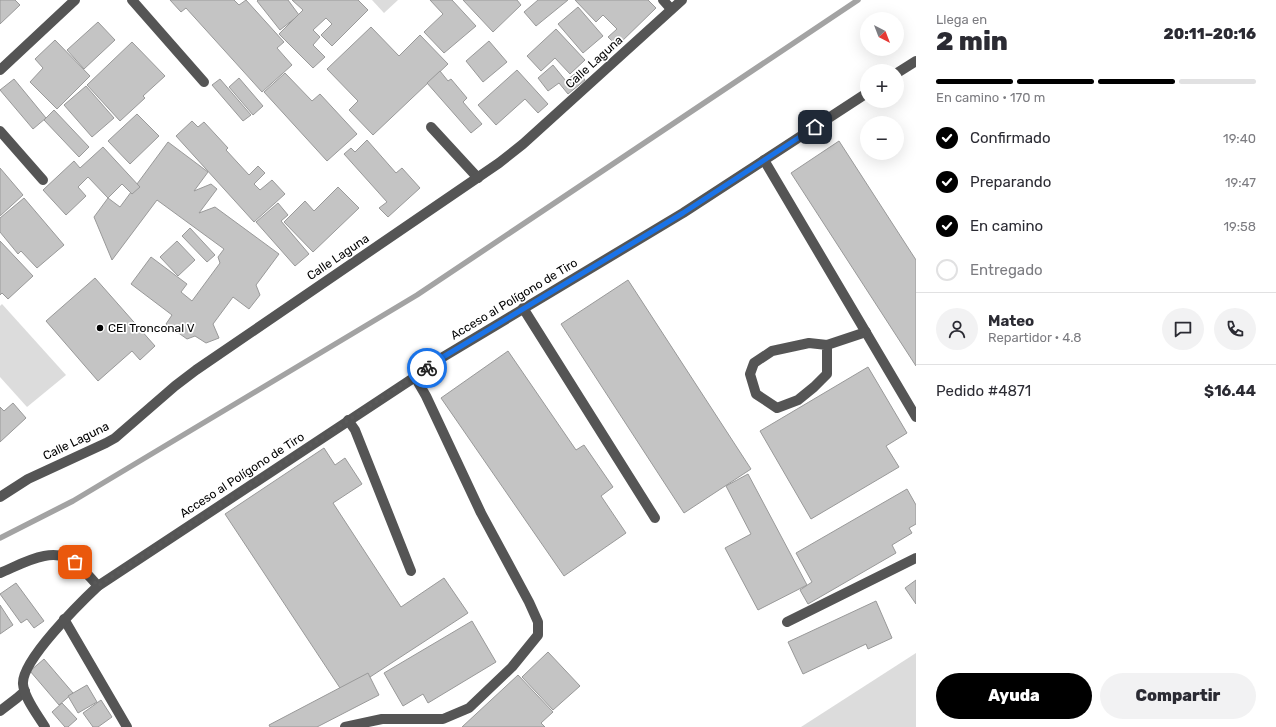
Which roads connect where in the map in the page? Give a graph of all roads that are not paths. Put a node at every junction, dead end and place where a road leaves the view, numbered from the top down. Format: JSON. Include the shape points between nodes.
{"nodes":[{"id":1,"x":76,"y":0,"type":"edge"},
{"id":2,"x":132,"y":0,"type":"edge"},
{"id":3,"x":662,"y":0,"type":"edge"},
{"id":4,"x":682,"y":0,"type":"edge"},
{"id":5,"x":671,"y":9,"type":"junction"},
{"id":6,"x":916,"y":61,"type":"edge"},
{"id":7,"x":904,"y":69,"type":"edge"},
{"id":8,"x":0,"y":70,"type":"edge"},
{"id":9,"x":204,"y":82,"type":"dead end"},
{"id":10,"x":860,"y":98,"type":"edge"},
{"id":11,"x":431,"y":127,"type":"dead end"},
{"id":12,"x":0,"y":131,"type":"edge"},
{"id":13,"x":764,"y":160,"type":"junction"},
{"id":14,"x":478,"y":178,"type":"junction"},
{"id":15,"x":43,"y":180,"type":"dead end"},
{"id":16,"x":523,"y":308,"type":"junction"},
{"id":17,"x":866,"y":332,"type":"junction"},
{"id":18,"x":827,"y":345,"type":"junction"},
{"id":19,"x":415,"y":377,"type":"junction"},
{"id":20,"x":916,"y":417,"type":"edge"},
{"id":21,"x":348,"y":420,"type":"junction"},
{"id":22,"x":0,"y":497,"type":"edge"},
{"id":23,"x":655,"y":518,"type":"dead end"},
{"id":24,"x":916,"y":558,"type":"edge"},
{"id":25,"x":411,"y":572,"type":"dead end"},
{"id":26,"x":0,"y":573,"type":"edge"},
{"id":27,"x":98,"y":586,"type":"junction"},
{"id":28,"x":64,"y":619,"type":"junction"},
{"id":29,"x":788,"y":622,"type":"dead end"},
{"id":30,"x":25,"y":690,"type":"junction"},
{"id":31,"x":0,"y":711,"type":"edge"},
{"id":32,"x":45,"y":727,"type":"edge"},
{"id":33,"x":127,"y":727,"type":"edge"},
{"id":34,"x":345,"y":727,"type":"edge"}],
"edges":[{"from":1,"to":8,"type":"street"},
{"from":2,"to":9,"type":"street"},
{"from":3,"to":5,"type":"street"},
{"from":4,"to":5,"type":"street","name":"Calle Laguna"},
{"from":5,"to":14,"type":"street","name":"Calle Laguna","via":[[513,154]]},
{"from":6,"to":7,"type":"street"},
{"from":10,"to":13,"type":"street","name":"Acceso al Polígono de Tiro"},
{"from":11,"to":14,"type":"street"},
{"from":12,"to":15,"type":"street"},
{"from":13,"to":16,"type":"street","name":"Acceso al Polígono de Tiro","via":[[683,213]]},
{"from":13,"to":17,"type":"street"},
{"from":14,"to":22,"type":"street","name":"Calle Laguna","via":[[196,370],[115,438],[28,479]]},
{"from":16,"to":19,"type":"street","name":"Acceso al Polígono de Tiro"},
{"from":16,"to":23,"type":"street"},
{"from":17,"to":18,"type":"street"},
{"from":17,"to":20,"type":"street"},
{"from":18,"to":18,"type":"street","via":[[809,343],[772,350],[754,363],[750,374],[756,394],[777,408],[798,400],[827,374]]},
{"from":19,"to":21,"type":"street","name":"Acceso al Polígono de Tiro"},
{"from":19,"to":34,"type":"street","via":[[480,513],[529,602],[538,622],[538,636],[512,667],[470,708],[443,718],[382,719]]},
{"from":21,"to":25,"type":"street","via":[[355,430]]},
{"from":21,"to":27,"type":"street","name":"Acceso al Polígono de Tiro"},
{"from":24,"to":29,"type":"street"},
{"from":26,"to":27,"type":"street","via":[[36,558],[59,555],[75,562]]},
{"from":27,"to":28,"type":"street","name":"Acceso al Polígono de Tiro"},
{"from":28,"to":30,"type":"street","name":"Acceso al Polígono de Tiro","via":[[27,668],[23,678]]},
{"from":28,"to":33,"type":"street"},
{"from":30,"to":31,"type":"street"},
{"from":30,"to":32,"type":"street"}]}
